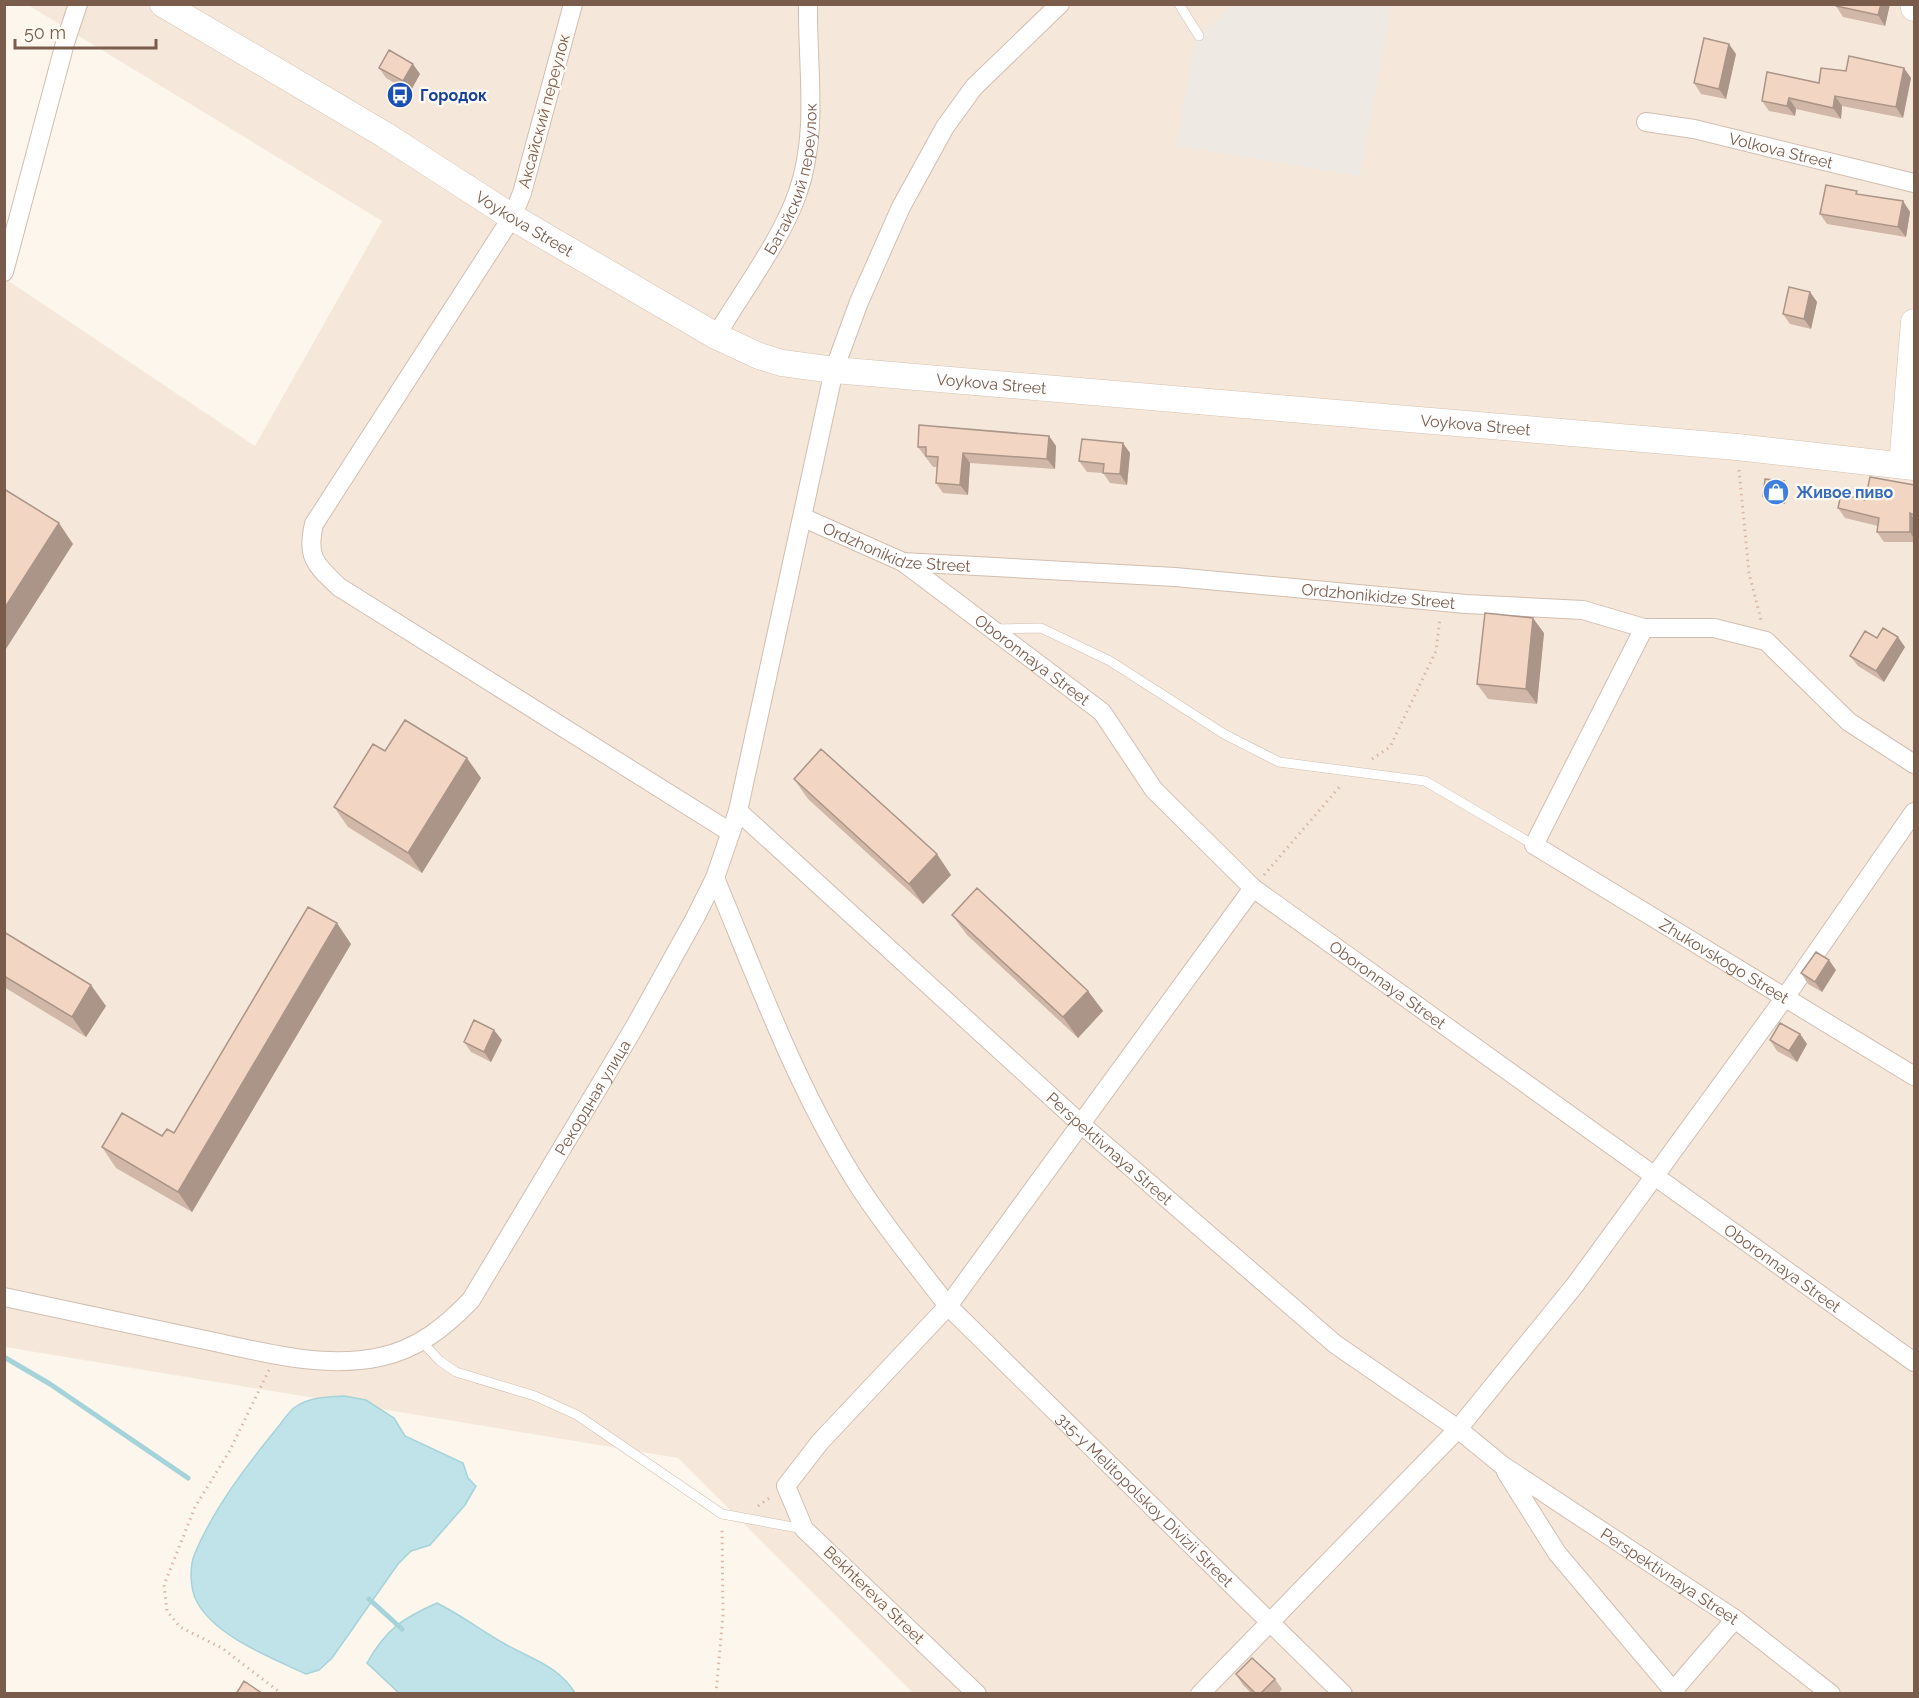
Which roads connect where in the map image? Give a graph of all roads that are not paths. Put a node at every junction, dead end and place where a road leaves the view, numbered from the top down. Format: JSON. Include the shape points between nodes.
{"nodes":[{"id":1,"x":78,"y":4,"type":"edge"},
{"id":2,"x":163,"y":4,"type":"edge"},
{"id":3,"x":573,"y":4,"type":"edge"},
{"id":4,"x":808,"y":4,"type":"edge"},
{"id":5,"x":1060,"y":4,"type":"edge"},
{"id":6,"x":1179,"y":4,"type":"edge"},
{"id":7,"x":1199,"y":36,"type":"dead end"},
{"id":8,"x":1646,"y":122,"type":"dead end"},
{"id":9,"x":1914,"y":183,"type":"edge"},
{"id":10,"x":512,"y":217,"type":"junction"},
{"id":11,"x":4,"y":272,"type":"edge"},
{"id":12,"x":1914,"y":322,"type":"edge"},
{"id":13,"x":716,"y":336,"type":"junction"},
{"id":14,"x":834,"y":370,"type":"junction"},
{"id":15,"x":1908,"y":466,"type":"edge"},
{"id":16,"x":804,"y":518,"type":"junction"},
{"id":17,"x":903,"y":562,"type":"junction"},
{"id":18,"x":1644,"y":628,"type":"junction"},
{"id":19,"x":993,"y":629,"type":"junction"},
{"id":20,"x":1914,"y":764,"type":"edge"},
{"id":21,"x":738,"y":811,"type":"junction"},
{"id":22,"x":1914,"y":812,"type":"edge"},
{"id":23,"x":730,"y":832,"type":"junction"},
{"id":24,"x":1534,"y":845,"type":"junction"},
{"id":25,"x":715,"y":878,"type":"junction"},
{"id":26,"x":1253,"y":888,"type":"junction"},
{"id":27,"x":1786,"y":996,"type":"junction"},
{"id":28,"x":1914,"y":1076,"type":"edge"},
{"id":29,"x":1082,"y":1125,"type":"junction"},
{"id":30,"x":1655,"y":1176,"type":"junction"},
{"id":31,"x":4,"y":1298,"type":"edge"},
{"id":32,"x":948,"y":1306,"type":"junction"},
{"id":33,"x":422,"y":1342,"type":"junction"},
{"id":34,"x":1914,"y":1362,"type":"edge"},
{"id":35,"x":1458,"y":1429,"type":"junction"},
{"id":36,"x":1502,"y":1465,"type":"junction"},
{"id":37,"x":804,"y":1529,"type":"junction"},
{"id":38,"x":1735,"y":1619,"type":"junction"},
{"id":39,"x":1268,"y":1621,"type":"junction"},
{"id":40,"x":1675,"y":1692,"type":"edge"},
{"id":41,"x":977,"y":1694,"type":"edge"},
{"id":42,"x":1200,"y":1694,"type":"edge"},
{"id":43,"x":1343,"y":1694,"type":"edge"},
{"id":44,"x":1830,"y":1694,"type":"edge"}],
"edges":[{"from":1,"to":11,"type":"street"},
{"from":2,"to":10,"type":"street","name":"Voykova Street","via":[[385,135]]},
{"from":3,"to":10,"type":"street","name":"Аксайский переулок","via":[[522,193]]},
{"from":4,"to":13,"type":"street","name":"Батайский переулок","via":[[813,84],[799,191],[788,217]]},
{"from":5,"to":14,"type":"street","name":"Рекордная улица","via":[[974,87],[945,127],[900,207]]},
{"from":6,"to":7,"type":"lane"},
{"from":8,"to":9,"type":"street","name":"Volkova Street","via":[[1694,129]]},
{"from":10,"to":13,"type":"street","name":"Voykova Street"},
{"from":10,"to":23,"type":"street","name":"Аксайский переулок","via":[[314,524],[309,544],[315,563],[339,587]]},
{"from":12,"to":15,"type":"street"},
{"from":13,"to":14,"type":"street","name":"Voykova Street","via":[[782,363]]},
{"from":14,"to":15,"type":"street","name":"Voykova Street","via":[[1737,447]]},
{"from":14,"to":16,"type":"street","name":"Рекордная улица"},
{"from":16,"to":17,"type":"street","name":"Ordzhonikidze Street"},
{"from":16,"to":21,"type":"street","name":"Рекордная улица"},
{"from":17,"to":18,"type":"street","name":"Ordzhonikidze Street","via":[[1175,577],[1442,602],[1583,610]]},
{"from":17,"to":19,"type":"street","name":"Oboronnaya Street"},
{"from":18,"to":20,"type":"street","name":"Ordzhonikidze Street","via":[[1714,628],[1766,641],[1849,722]]},
{"from":18,"to":24,"type":"street"},
{"from":19,"to":24,"type":"lane","via":[[1041,628],[1110,661],[1224,734],[1279,762],[1425,781]]},
{"from":19,"to":26,"type":"street","name":"Oboronnaya Street","via":[[1102,712],[1154,790]]},
{"from":21,"to":23,"type":"street","name":"Рекордная улица"},
{"from":21,"to":29,"type":"street","name":"Perspektivnaya Street"},
{"from":22,"to":27,"type":"street"},
{"from":23,"to":25,"type":"street","name":"Рекордная улица"},
{"from":24,"to":27,"type":"street","name":"Zhukovskogo Street"},
{"from":25,"to":32,"type":"street","name":"315-y Melitopolskoy Divizii Street","via":[[776,1029],[830,1135],[860,1187]]},
{"from":25,"to":33,"type":"street","name":"Рекордная улица","via":[[634,1028],[471,1300],[443,1328]]},
{"from":26,"to":29,"type":"street"},
{"from":26,"to":30,"type":"street","name":"Oboronnaya Street"},
{"from":27,"to":28,"type":"street","name":"Zhukovskogo Street"},
{"from":27,"to":30,"type":"street"},
{"from":29,"to":32,"type":"street"},
{"from":29,"to":35,"type":"street","name":"Perspektivnaya Street","via":[[1335,1344]]},
{"from":30,"to":34,"type":"street","name":"Oboronnaya Street"},
{"from":30,"to":35,"type":"street","via":[[1575,1285]]},
{"from":31,"to":33,"type":"street","name":"Рекордная улица","via":[[279,1355],[362,1360]]},
{"from":32,"to":37,"type":"street","name":"Bekhtereva Street","via":[[813,1450],[786,1486]]},
{"from":32,"to":39,"type":"street","name":"315-y Melitopolskoy Divizii Street"},
{"from":33,"to":37,"type":"lane","via":[[456,1372],[535,1396],[577,1415],[725,1514]]},
{"from":35,"to":36,"type":"street","name":"Perspektivnaya Street"},
{"from":35,"to":39,"type":"street"},
{"from":36,"to":38,"type":"street","name":"Perspektivnaya Street"},
{"from":36,"to":40,"type":"street","name":"Perspektivnaya Street","via":[[1557,1553]]},
{"from":37,"to":41,"type":"street","name":"Bekhtereva Street"},
{"from":38,"to":40,"type":"street"},
{"from":38,"to":44,"type":"street","name":"Perspektivnaya Street"},
{"from":39,"to":42,"type":"street"},
{"from":39,"to":43,"type":"street","name":"315-y Melitopolskoy Divizii Street"}]}
